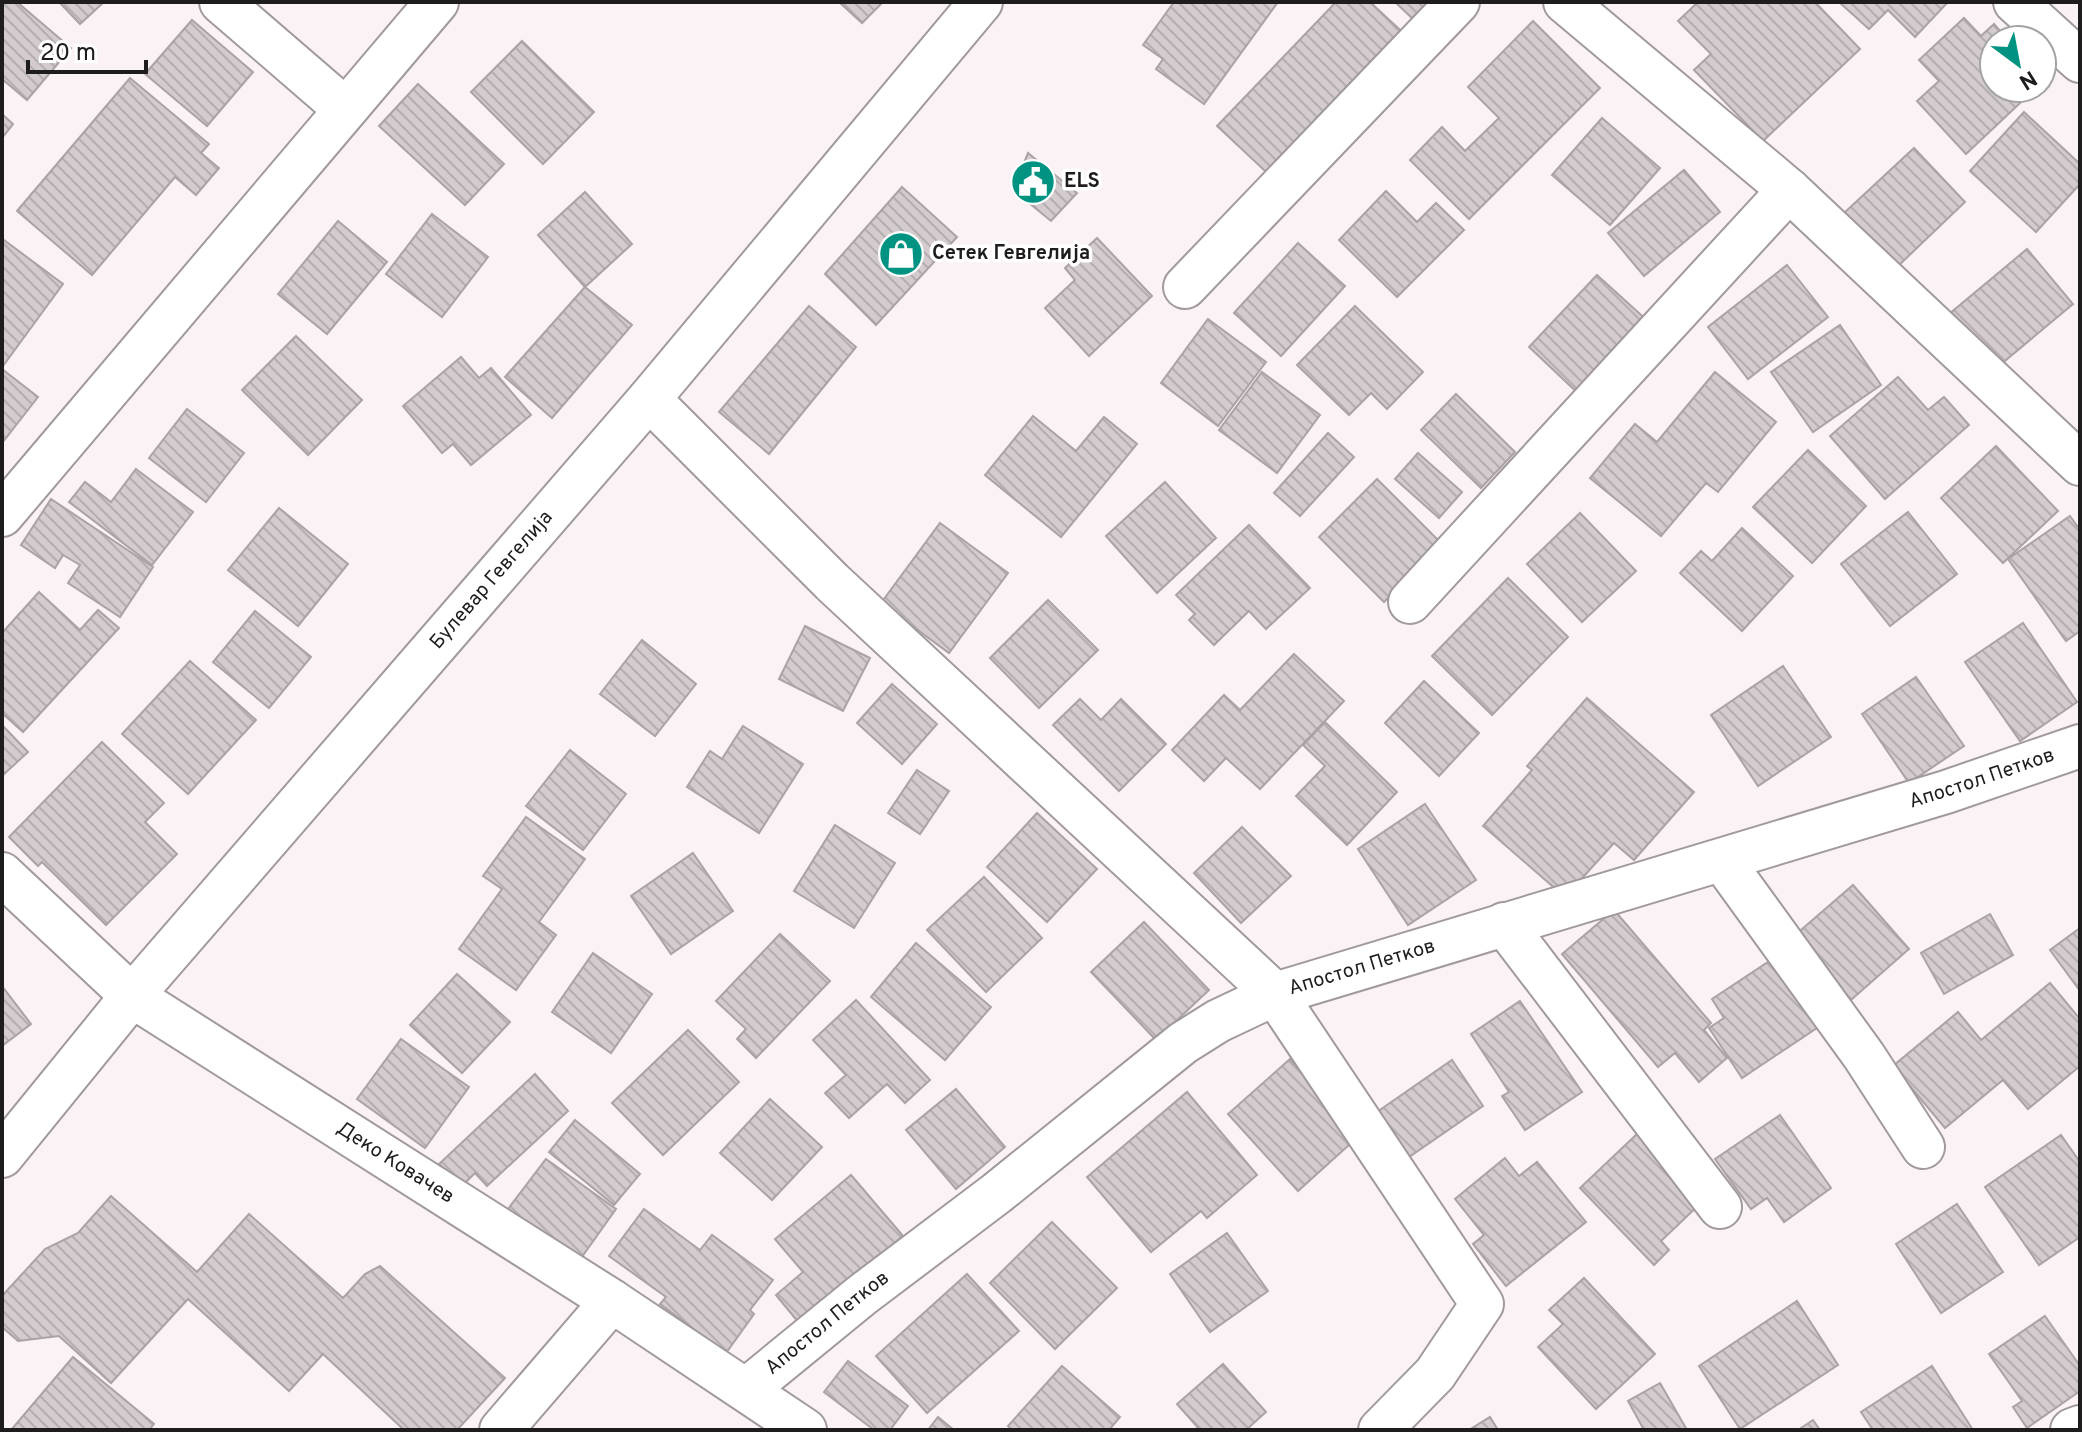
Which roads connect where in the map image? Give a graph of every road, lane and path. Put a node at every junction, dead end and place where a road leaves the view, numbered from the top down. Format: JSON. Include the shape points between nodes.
{"nodes":[{"id":1,"x":221,"y":2,"type":"edge"},
{"id":2,"x":437,"y":2,"type":"edge"},
{"id":3,"x":981,"y":2,"type":"edge"},
{"id":4,"x":1458,"y":2,"type":"edge"},
{"id":5,"x":1565,"y":2,"type":"edge"},
{"id":6,"x":2015,"y":2,"type":"edge"},
{"id":7,"x":2080,"y":61,"type":"edge"},
{"id":8,"x":345,"y":109,"type":"junction"},
{"id":9,"x":1789,"y":190,"type":"junction"},
{"id":10,"x":1185,"y":287,"type":"dead end"},
{"id":11,"x":649,"y":399,"type":"junction"},
{"id":12,"x":2080,"y":464,"type":"edge"},
{"id":13,"x":2,"y":515,"type":"edge"},
{"id":14,"x":1410,"y":602,"type":"dead end"},
{"id":15,"x":2080,"y":746,"type":"edge"},
{"id":16,"x":1722,"y":860,"type":"junction"},
{"id":17,"x":2,"y":874,"type":"edge"},
{"id":18,"x":1504,"y":924,"type":"junction"},
{"id":19,"x":1275,"y":994,"type":"junction"},
{"id":20,"x":132,"y":996,"type":"junction"},
{"id":21,"x":1923,"y":1147,"type":"dead end"},
{"id":22,"x":2,"y":1156,"type":"edge"},
{"id":23,"x":1720,"y":1207,"type":"dead end"},
{"id":24,"x":612,"y":1301,"type":"junction"},
{"id":25,"x":747,"y":1389,"type":"junction"},
{"id":26,"x":2080,"y":1427,"type":"edge"},
{"id":27,"x":501,"y":1430,"type":"edge"},
{"id":28,"x":805,"y":1430,"type":"edge"},
{"id":29,"x":1380,"y":1430,"type":"edge"},
{"id":30,"x":2072,"y":1430,"type":"edge"}],
"edges":[{"from":1,"to":8,"type":"street"},
{"from":2,"to":8,"type":"street"},
{"from":3,"to":11,"type":"street","name":"Булевар Гевгелија"},
{"from":4,"to":10,"type":"street"},
{"from":5,"to":9,"type":"street"},
{"from":6,"to":7,"type":"street"},
{"from":8,"to":13,"type":"street"},
{"from":9,"to":12,"type":"street"},
{"from":9,"to":14,"type":"street"},
{"from":11,"to":19,"type":"street","via":[[832,582]]},
{"from":11,"to":20,"type":"street","name":"Булевар Гевгелија"},
{"from":15,"to":16,"type":"street","name":"Апостол Петков"},
{"from":16,"to":18,"type":"street","name":"Апостол Петков"},
{"from":16,"to":21,"type":"street"},
{"from":17,"to":20,"type":"street","name":"Деко Ковачев"},
{"from":18,"to":19,"type":"street","name":"Апостол Петков"},
{"from":18,"to":23,"type":"street"},
{"from":19,"to":25,"type":"street","name":"Апостол Петков","via":[[1183,1043]]},
{"from":19,"to":29,"type":"street","via":[[1482,1304],[1435,1374]]},
{"from":20,"to":22,"type":"street","name":"Булевар Гевгелија"},
{"from":20,"to":24,"type":"street","name":"Деко Ковачев"},
{"from":24,"to":25,"type":"street","name":"Деко Ковачев"},
{"from":24,"to":27,"type":"street"},
{"from":25,"to":28,"type":"street","name":"Деко Ковачев"},
{"from":26,"to":30,"type":"street"}]}
